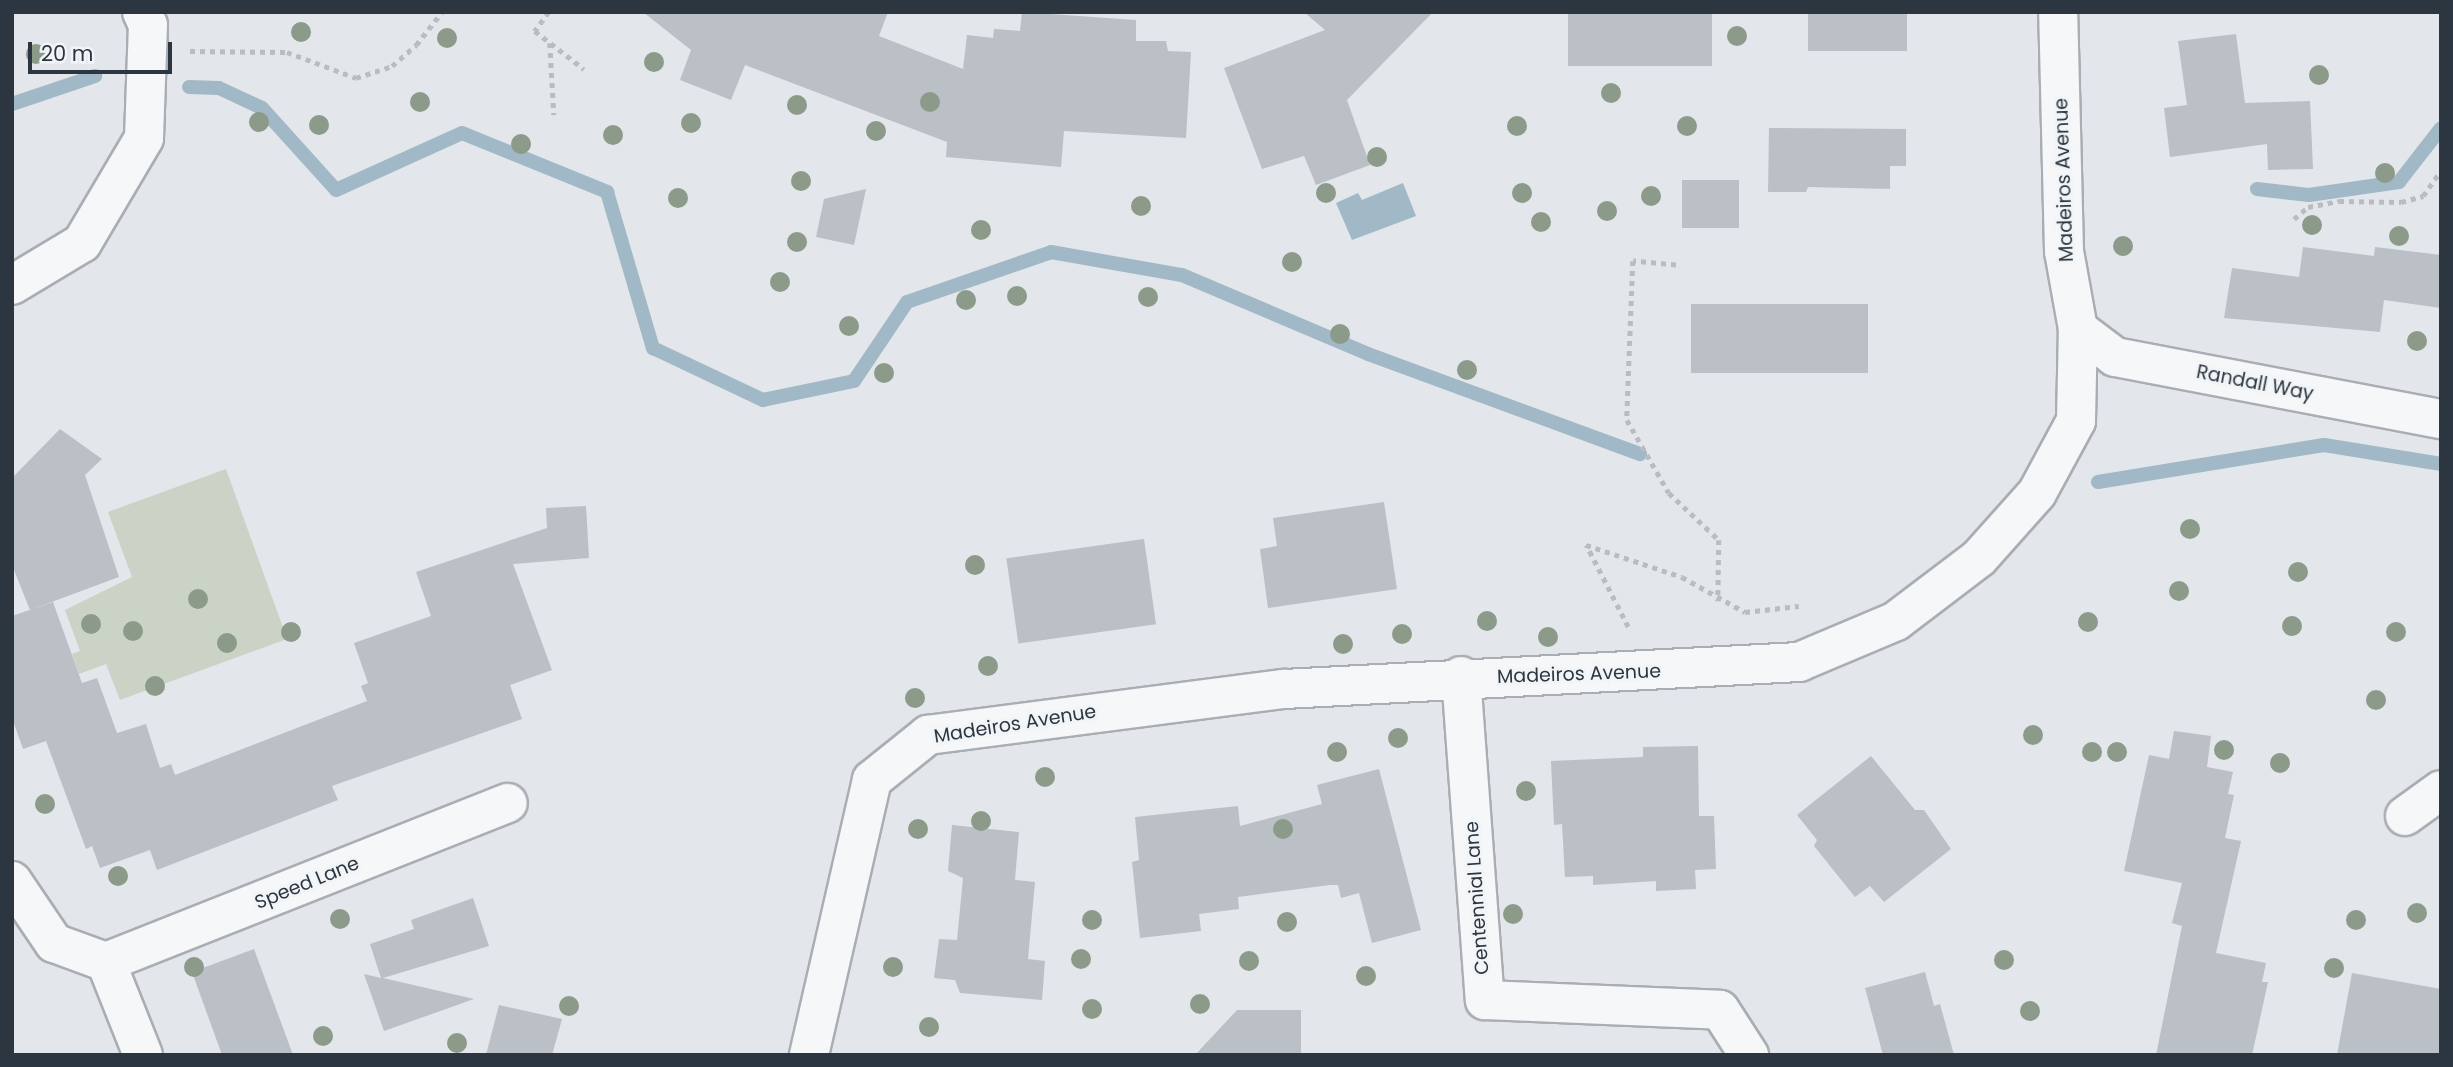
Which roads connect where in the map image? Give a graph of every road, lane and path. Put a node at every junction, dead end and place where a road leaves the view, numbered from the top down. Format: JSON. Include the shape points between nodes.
{"nodes":[{"id":1,"x":142,"y":12,"type":"edge"},
{"id":2,"x":442,"y":12,"type":"edge"},
{"id":3,"x":549,"y":12,"type":"edge"},
{"id":4,"x":2058,"y":12,"type":"edge"},
{"id":5,"x":550,"y":42,"type":"junction"},
{"id":6,"x":147,"y":52,"type":"junction"},
{"id":7,"x":584,"y":69,"type":"dead end"},
{"id":8,"x":554,"y":115,"type":"dead end"},
{"id":9,"x":2441,"y":170,"type":"edge"},
{"id":10,"x":2294,"y":219,"type":"dead end"},
{"id":11,"x":1676,"y":265,"type":"dead end"},
{"id":12,"x":12,"y":285,"type":"edge"},
{"id":13,"x":2078,"y":329,"type":"junction"},
{"id":14,"x":2441,"y":418,"type":"edge"},
{"id":15,"x":1718,"y":601,"type":"junction"},
{"id":16,"x":1799,"y":606,"type":"dead end"},
{"id":17,"x":1629,"y":630,"type":"dead end"},
{"id":18,"x":1461,"y":676,"type":"junction"},
{"id":19,"x":2441,"y":790,"type":"edge"},
{"id":20,"x":508,"y":803,"type":"dead end"},
{"id":21,"x":2405,"y":816,"type":"dead end"},
{"id":22,"x":12,"y":881,"type":"edge"},
{"id":23,"x":106,"y":962,"type":"junction"},
{"id":24,"x":143,"y":1055,"type":"edge"},
{"id":25,"x":809,"y":1055,"type":"edge"},
{"id":26,"x":1749,"y":1055,"type":"edge"}],
"edges":[{"from":1,"to":6,"type":"street","via":[[148,25]]},
{"from":2,"to":6,"type":"path","via":[[392,66],[356,78],[287,52]]},
{"from":3,"to":5,"type":"path","via":[[535,31]]},
{"from":4,"to":13,"type":"street","name":"Madeiros Avenue","via":[[2064,251]]},
{"from":5,"to":7,"type":"path"},
{"from":5,"to":8,"type":"path"},
{"from":6,"to":12,"type":"street","via":[[144,138],[82,243]]},
{"from":9,"to":10,"type":"path","via":[[2423,196],[2401,202],[2339,201],[2308,207]]},
{"from":11,"to":15,"type":"path","via":[[1633,261],[1628,420],[1669,493],[1720,540]]},
{"from":13,"to":14,"type":"street","name":"Randall Way","via":[[2115,357]]},
{"from":13,"to":18,"type":"street","name":"Madeiros Avenue","via":[[2076,421],[2037,492],[1979,558],[1896,621],[1799,662],[1621,674]]},
{"from":15,"to":16,"type":"path","via":[[1745,612]]},
{"from":15,"to":17,"type":"path","via":[[1682,577],[1586,545]]},
{"from":18,"to":25,"type":"street","name":"Madeiros Avenue","via":[[1284,689],[928,735],[872,780]]},
{"from":18,"to":26,"type":"street","name":"Centennial Lane","via":[[1485,1000],[1720,1010]]},
{"from":19,"to":21,"type":"street"},
{"from":20,"to":23,"type":"street","name":"Speed Lane"},
{"from":22,"to":23,"type":"street","via":[[54,943]]},
{"from":23,"to":24,"type":"street"}]}
